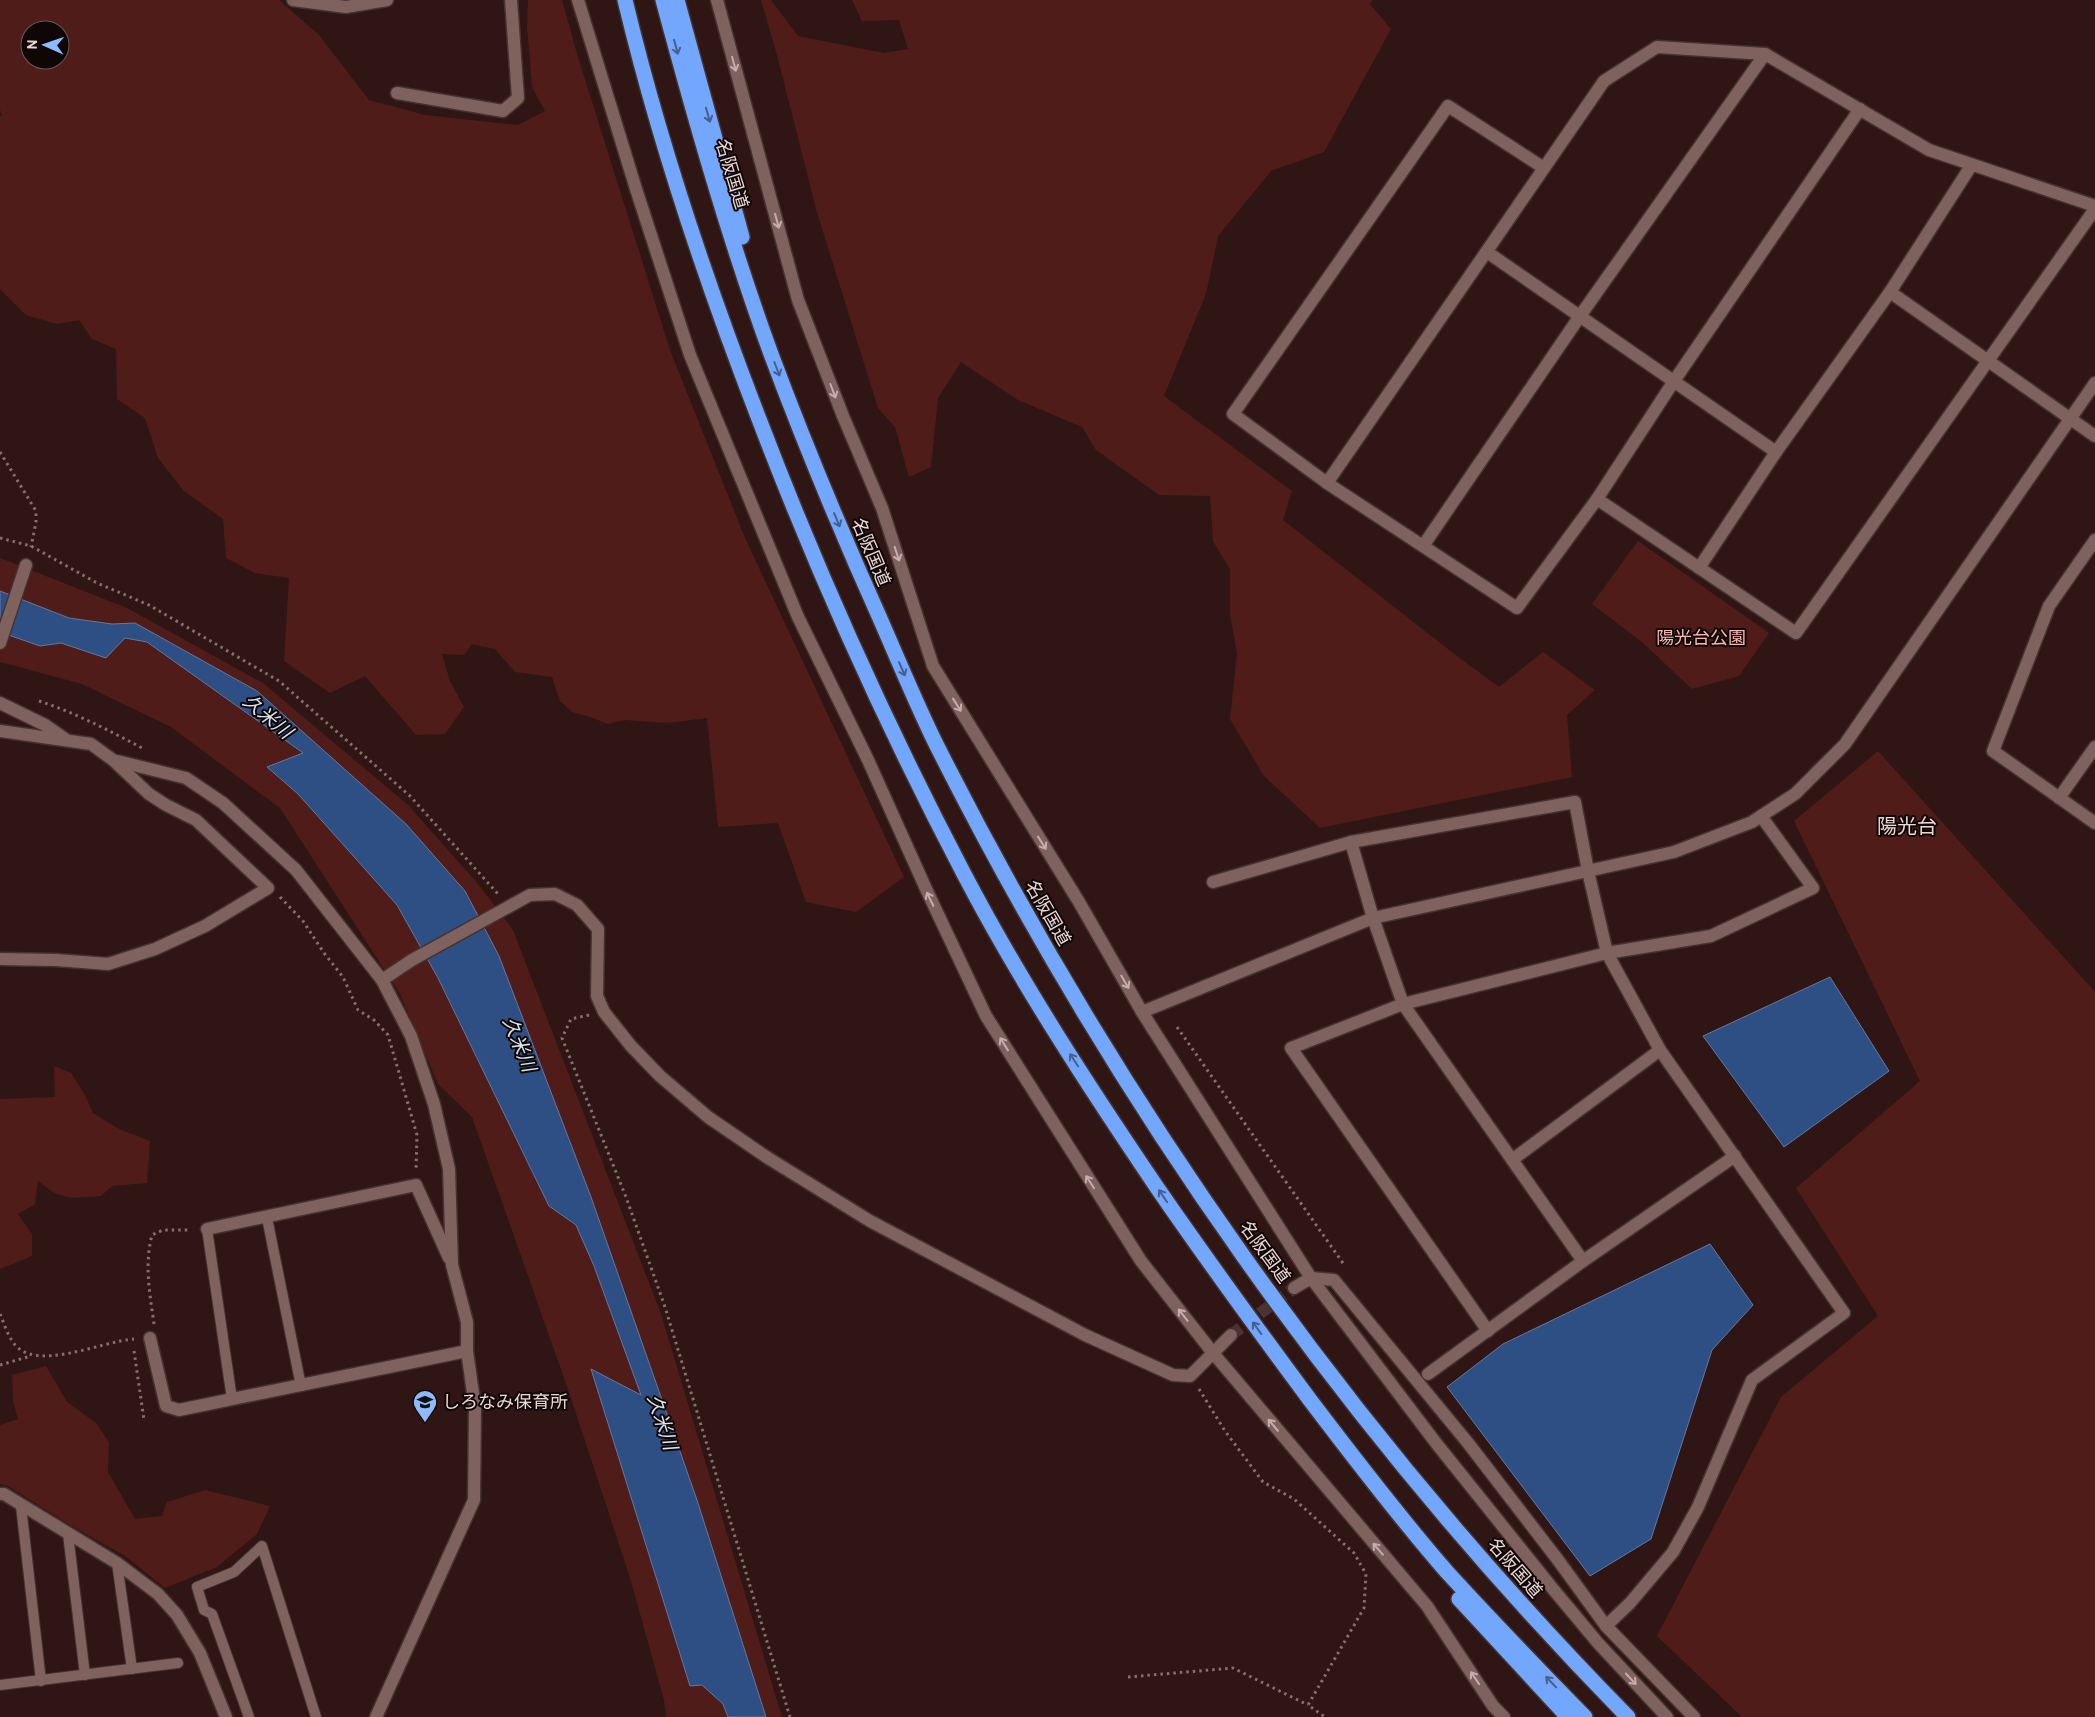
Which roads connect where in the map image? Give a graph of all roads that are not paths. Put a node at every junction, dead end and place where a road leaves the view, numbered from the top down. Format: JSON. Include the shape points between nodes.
{"nodes":[{"id":1,"x":293,"y":0,"type":"edge"},
{"id":2,"x":388,"y":0,"type":"edge"},
{"id":3,"x":511,"y":0,"type":"edge"},
{"id":4,"x":578,"y":0,"type":"edge"},
{"id":5,"x":616,"y":0,"type":"edge"},
{"id":6,"x":625,"y":0,"type":"edge"},
{"id":7,"x":663,"y":0,"type":"edge"},
{"id":8,"x":677,"y":0,"type":"edge"},
{"id":9,"x":717,"y":0,"type":"edge"},
{"id":10,"x":1765,"y":54,"type":"junction"},
{"id":11,"x":644,"y":79,"type":"junction"},
{"id":12,"x":397,"y":93,"type":"dead end"},
{"id":13,"x":1860,"y":109,"type":"junction"},
{"id":14,"x":1971,"y":166,"type":"junction"},
{"id":15,"x":1544,"y":168,"type":"junction"},
{"id":16,"x":2095,"y":207,"type":"edge"},
{"id":17,"x":1488,"y":252,"type":"junction"},
{"id":18,"x":1890,"y":292,"type":"junction"},
{"id":19,"x":1580,"y":316,"type":"junction"},
{"id":20,"x":769,"y":349,"type":"junction"},
{"id":21,"x":1988,"y":362,"type":"junction"},
{"id":22,"x":1674,"y":381,"type":"junction"},
{"id":23,"x":2095,"y":383,"type":"edge"},
{"id":24,"x":2071,"y":419,"type":"junction"},
{"id":25,"x":2095,"y":436,"type":"edge"},
{"id":26,"x":1776,"y":452,"type":"junction"},
{"id":27,"x":1327,"y":483,"type":"junction"},
{"id":28,"x":1597,"y":499,"type":"junction"},
{"id":29,"x":2095,"y":540,"type":"edge"},
{"id":30,"x":1423,"y":546,"type":"junction"},
{"id":31,"x":26,"y":565,"type":"road end"},
{"id":32,"x":1699,"y":568,"type":"junction"},
{"id":33,"x":0,"y":643,"type":"edge"},
{"id":34,"x":0,"y":703,"type":"edge"},
{"id":35,"x":0,"y":731,"type":"edge"},
{"id":36,"x":68,"y":741,"type":"junction"},
{"id":37,"x":2095,"y":747,"type":"edge"},
{"id":38,"x":113,"y":760,"type":"junction"},
{"id":39,"x":2059,"y":798,"type":"junction"},
{"id":40,"x":1761,"y":816,"type":"junction"},
{"id":41,"x":2095,"y":823,"type":"edge"},
{"id":42,"x":1351,"y":842,"type":"junction"},
{"id":43,"x":1588,"y":871,"type":"junction"},
{"id":44,"x":1212,"y":882,"type":"dead end"},
{"id":45,"x":1373,"y":918,"type":"junction"},
{"id":46,"x":1607,"y":953,"type":"junction"},
{"id":47,"x":0,"y":959,"type":"edge"},
{"id":48,"x":382,"y":980,"type":"junction"},
{"id":49,"x":1403,"y":1004,"type":"junction"},
{"id":50,"x":1142,"y":1012,"type":"junction"},
{"id":51,"x":1660,"y":1050,"type":"junction"},
{"id":52,"x":1735,"y":1156,"type":"junction"},
{"id":53,"x":1512,"y":1160,"type":"junction"},
{"id":54,"x":267,"y":1218,"type":"junction"},
{"id":55,"x":206,"y":1229,"type":"joint"},
{"id":56,"x":1583,"y":1261,"type":"junction"},
{"id":57,"x":452,"y":1265,"type":"junction"},
{"id":58,"x":1311,"y":1278,"type":"junction"},
{"id":59,"x":1294,"y":1288,"type":"tunnel mouth"},
{"id":60,"x":1488,"y":1331,"type":"junction"},
{"id":61,"x":1231,"y":1335,"type":"tunnel mouth"},
{"id":62,"x":150,"y":1338,"type":"road end"},
{"id":63,"x":467,"y":1351,"type":"junction"},
{"id":64,"x":1213,"y":1353,"type":"junction"},
{"id":65,"x":1276,"y":1354,"type":"junction"},
{"id":66,"x":1428,"y":1374,"type":"dead end"},
{"id":67,"x":301,"y":1386,"type":"junction"},
{"id":68,"x":232,"y":1400,"type":"junction"},
{"id":69,"x":0,"y":1494,"type":"edge"},
{"id":70,"x":21,"y":1506,"type":"junction"},
{"id":71,"x":68,"y":1534,"type":"junction"},
{"id":72,"x":117,"y":1563,"type":"junction"},
{"id":73,"x":1606,"y":1626,"type":"junction"},
{"id":74,"x":178,"y":1664,"type":"dead end"},
{"id":75,"x":132,"y":1669,"type":"junction"},
{"id":76,"x":85,"y":1675,"type":"junction"},
{"id":77,"x":41,"y":1681,"type":"junction"},
{"id":78,"x":0,"y":1685,"type":"edge"},
{"id":79,"x":226,"y":1717,"type":"edge"},
{"id":80,"x":249,"y":1717,"type":"edge"},
{"id":81,"x":316,"y":1717,"type":"edge"},
{"id":82,"x":376,"y":1717,"type":"edge"},
{"id":83,"x":1504,"y":1717,"type":"edge"},
{"id":84,"x":1568,"y":1717,"type":"edge"},
{"id":85,"x":1584,"y":1717,"type":"edge"},
{"id":86,"x":1628,"y":1717,"type":"edge"},
{"id":87,"x":1667,"y":1717,"type":"edge"},
{"id":88,"x":1694,"y":1717,"type":"edge"}],
"edges":[{"from":1,"to":2,"type":"street","via":[[346,7]]},
{"from":3,"to":12,"type":"street","via":[[518,98],[503,111]]},
{"from":64,"to":4,"type":"street","one_way":true,"via":[[1141,1261],[986,1016],[798,617],[690,355]]},
{"from":5,"to":11,"type":"highway"},
{"from":6,"to":11,"type":"highway"},
{"from":7,"to":20,"type":"highway","name":"名阪国道","one_way":true,"via":[[719,195]]},
{"from":8,"to":20,"type":"highway","one_way":true,"via":[[741,230]]},
{"from":9,"to":50,"type":"street","one_way":true,"via":[[798,300],[882,508],[933,666],[1079,902]]},
{"from":10,"to":13,"type":"street"},
{"from":10,"to":15,"type":"street","via":[[1657,47],[1604,81]]},
{"from":10,"to":19,"type":"street"},
{"from":65,"to":11,"type":"highway","one_way":true,"via":[[1123,1137],[1037,1003],[965,876],[839,615],[783,482],[726,331]]},
{"from":13,"to":14,"type":"street","via":[[1929,150]]},
{"from":13,"to":22,"type":"street"},
{"from":14,"to":16,"type":"street"},
{"from":14,"to":18,"type":"street"},
{"from":15,"to":17,"type":"street"},
{"from":15,"to":27,"type":"street","via":[[1448,106],[1233,414]]},
{"from":16,"to":21,"type":"street"},
{"from":17,"to":19,"type":"street"},
{"from":17,"to":27,"type":"street"},
{"from":18,"to":21,"type":"street"},
{"from":18,"to":26,"type":"street"},
{"from":19,"to":22,"type":"street"},
{"from":19,"to":30,"type":"street"},
{"from":20,"to":86,"type":"highway","name":"名阪国道","one_way":true,"via":[[818,478],[933,737],[995,857],[1066,983],[1148,1115],[1228,1234],[1382,1441],[1559,1647]]},
{"from":21,"to":24,"type":"street"},
{"from":21,"to":32,"type":"street","via":[[1796,633]]},
{"from":22,"to":26,"type":"street"},
{"from":22,"to":28,"type":"street"},
{"from":23,"to":24,"type":"street"},
{"from":24,"to":25,"type":"street"},
{"from":24,"to":40,"type":"street","via":[[1846,744],[1795,794]]},
{"from":26,"to":32,"type":"street"},
{"from":27,"to":30,"type":"street"},
{"from":28,"to":30,"type":"street","via":[[1517,608]]},
{"from":28,"to":32,"type":"street"},
{"from":29,"to":39,"type":"street","via":[[2049,606],[1993,752]]},
{"from":31,"to":33,"type":"street"},
{"from":34,"to":36,"type":"street","via":[[45,725]]},
{"from":35,"to":36,"type":"street"},
{"from":36,"to":38,"type":"street","via":[[91,744]]},
{"from":37,"to":39,"type":"street"},
{"from":38,"to":47,"type":"street","via":[[149,794],[196,820],[268,888],[205,926],[155,949],[108,964]]},
{"from":38,"to":48,"type":"street","via":[[186,778],[223,802],[296,870]]},
{"from":39,"to":41,"type":"street"},
{"from":40,"to":43,"type":"street","via":[[1674,852]]},
{"from":40,"to":46,"type":"street","via":[[1812,888],[1711,936]]},
{"from":42,"to":43,"type":"street","via":[[1575,802]]},
{"from":42,"to":44,"type":"street"},
{"from":42,"to":45,"type":"street"},
{"from":43,"to":45,"type":"street"},
{"from":43,"to":46,"type":"street"},
{"from":45,"to":49,"type":"street"},
{"from":45,"to":50,"type":"street"},
{"from":46,"to":49,"type":"street"},
{"from":46,"to":51,"type":"street"},
{"from":48,"to":57,"type":"street","via":[[411,1036],[434,1104],[448,1169]]},
{"from":48,"to":64,"type":"street","via":[[509,905],[530,895],[555,894],[577,905],[598,929],[597,996],[604,1012],[660,1076],[708,1117],[870,1221],[1085,1335],[1173,1375],[1190,1376]]},
{"from":49,"to":53,"type":"street"},
{"from":49,"to":60,"type":"street","via":[[1291,1048]]},
{"from":50,"to":58,"type":"street"},
{"from":51,"to":52,"type":"street"},
{"from":51,"to":53,"type":"street"},
{"from":52,"to":56,"type":"street"},
{"from":52,"to":73,"type":"street","via":[[1844,1313],[1752,1380],[1698,1507],[1674,1552]]},
{"from":53,"to":56,"type":"street"},
{"from":54,"to":55,"type":"street"},
{"from":54,"to":57,"type":"street","via":[[416,1185]]},
{"from":54,"to":67,"type":"lane"},
{"from":55,"to":68,"type":"lane"},
{"from":56,"to":60,"type":"street"},
{"from":57,"to":63,"type":"street","via":[[467,1322]]},
{"from":58,"to":59,"type":"street"},
{"from":58,"to":73,"type":"street","via":[[1334,1280],[1468,1443]]},
{"from":58,"to":87,"type":"street","one_way":true,"via":[[1436,1443],[1560,1597]]},
{"from":60,"to":66,"type":"street"},
{"from":61,"to":64,"type":"street"},
{"from":62,"to":68,"type":"street","via":[[166,1406],[179,1410]]},
{"from":63,"to":67,"type":"street"},
{"from":63,"to":82,"type":"street","via":[[475,1407],[474,1500]]},
{"from":83,"to":64,"type":"street","one_way":true,"via":[[1493,1706],[1427,1606]]},
{"from":65,"to":84,"type":"highway","via":[[1336,1447],[1397,1524],[1468,1609]]},
{"from":85,"to":65,"type":"highway","one_way":true,"via":[[1446,1570],[1359,1466]]},
{"from":67,"to":68,"type":"street"},
{"from":69,"to":70,"type":"street"},
{"from":70,"to":71,"type":"street"},
{"from":70,"to":77,"type":"lane"},
{"from":71,"to":72,"type":"street"},
{"from":71,"to":76,"type":"lane"},
{"from":72,"to":75,"type":"lane"},
{"from":72,"to":79,"type":"street","via":[[158,1594],[177,1615],[200,1653]]},
{"from":73,"to":88,"type":"street"},
{"from":74,"to":75,"type":"lane"},
{"from":75,"to":76,"type":"lane"},
{"from":76,"to":77,"type":"lane"},
{"from":77,"to":78,"type":"lane"},
{"from":80,"to":81,"type":"lane","via":[[212,1614],[204,1610],[196,1587],[234,1572],[262,1546]]}]}
